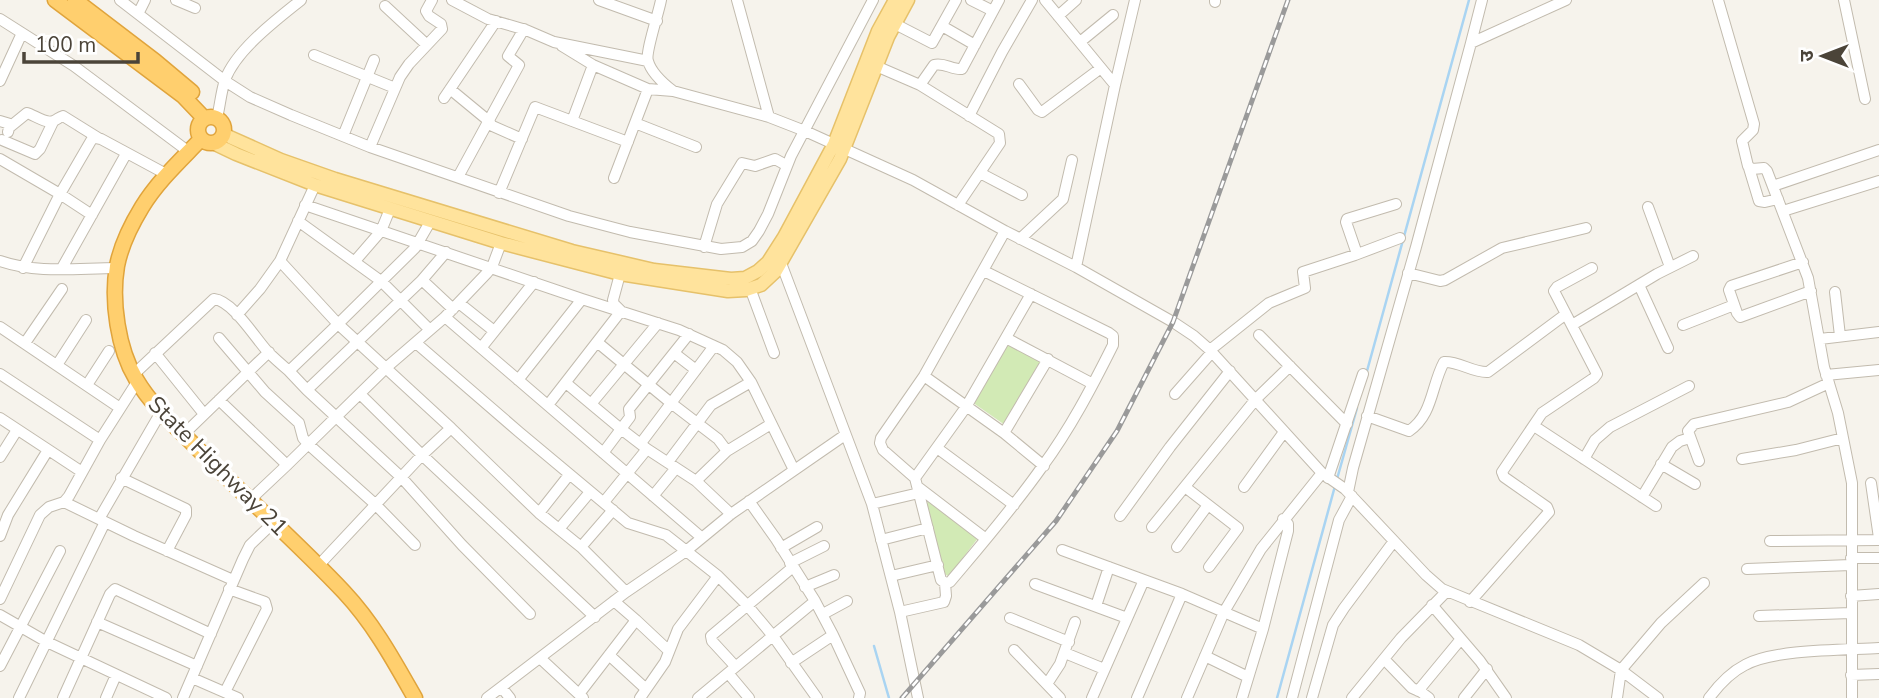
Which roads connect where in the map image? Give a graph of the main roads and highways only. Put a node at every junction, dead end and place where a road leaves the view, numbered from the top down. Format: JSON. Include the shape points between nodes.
{"nodes":[{"id":1,"x":55,"y":0,"type":"edge"},
{"id":2,"x":75,"y":0,"type":"edge"},
{"id":3,"x":895,"y":0,"type":"edge"},
{"id":4,"x":908,"y":0,"type":"edge"},
{"id":5,"x":212,"y":117,"type":"junction"},
{"id":6,"x":213,"y":139,"type":"junction"},
{"id":7,"x":839,"y":147,"type":"junction"},
{"id":8,"x":415,"y":698,"type":"edge"}],
"edges":[{"from":1,"to":5,"type":"highway"},
{"from":2,"to":5,"type":"highway","via":[[195,94]]},
{"from":3,"to":7,"type":"main road","via":[[878,32]]},
{"from":4,"to":7,"type":"main road"},
{"from":5,"to":6,"type":"highway","via":[[224,128]]},
{"from":5,"to":6,"type":"highway","via":[[197,128],[198,134]]},
{"from":6,"to":7,"type":"main road","via":[[572,251],[654,270],[731,279],[745,278],[768,262]]},
{"from":6,"to":7,"type":"main road","via":[[261,165],[315,185],[501,243],[620,274],[728,291],[761,285],[776,271],[807,218]]},
{"from":6,"to":8,"type":"highway","name":"State Highway 21","via":[[189,152],[166,174],[124,241],[116,298],[124,355],[161,412],[367,618]]}]}
